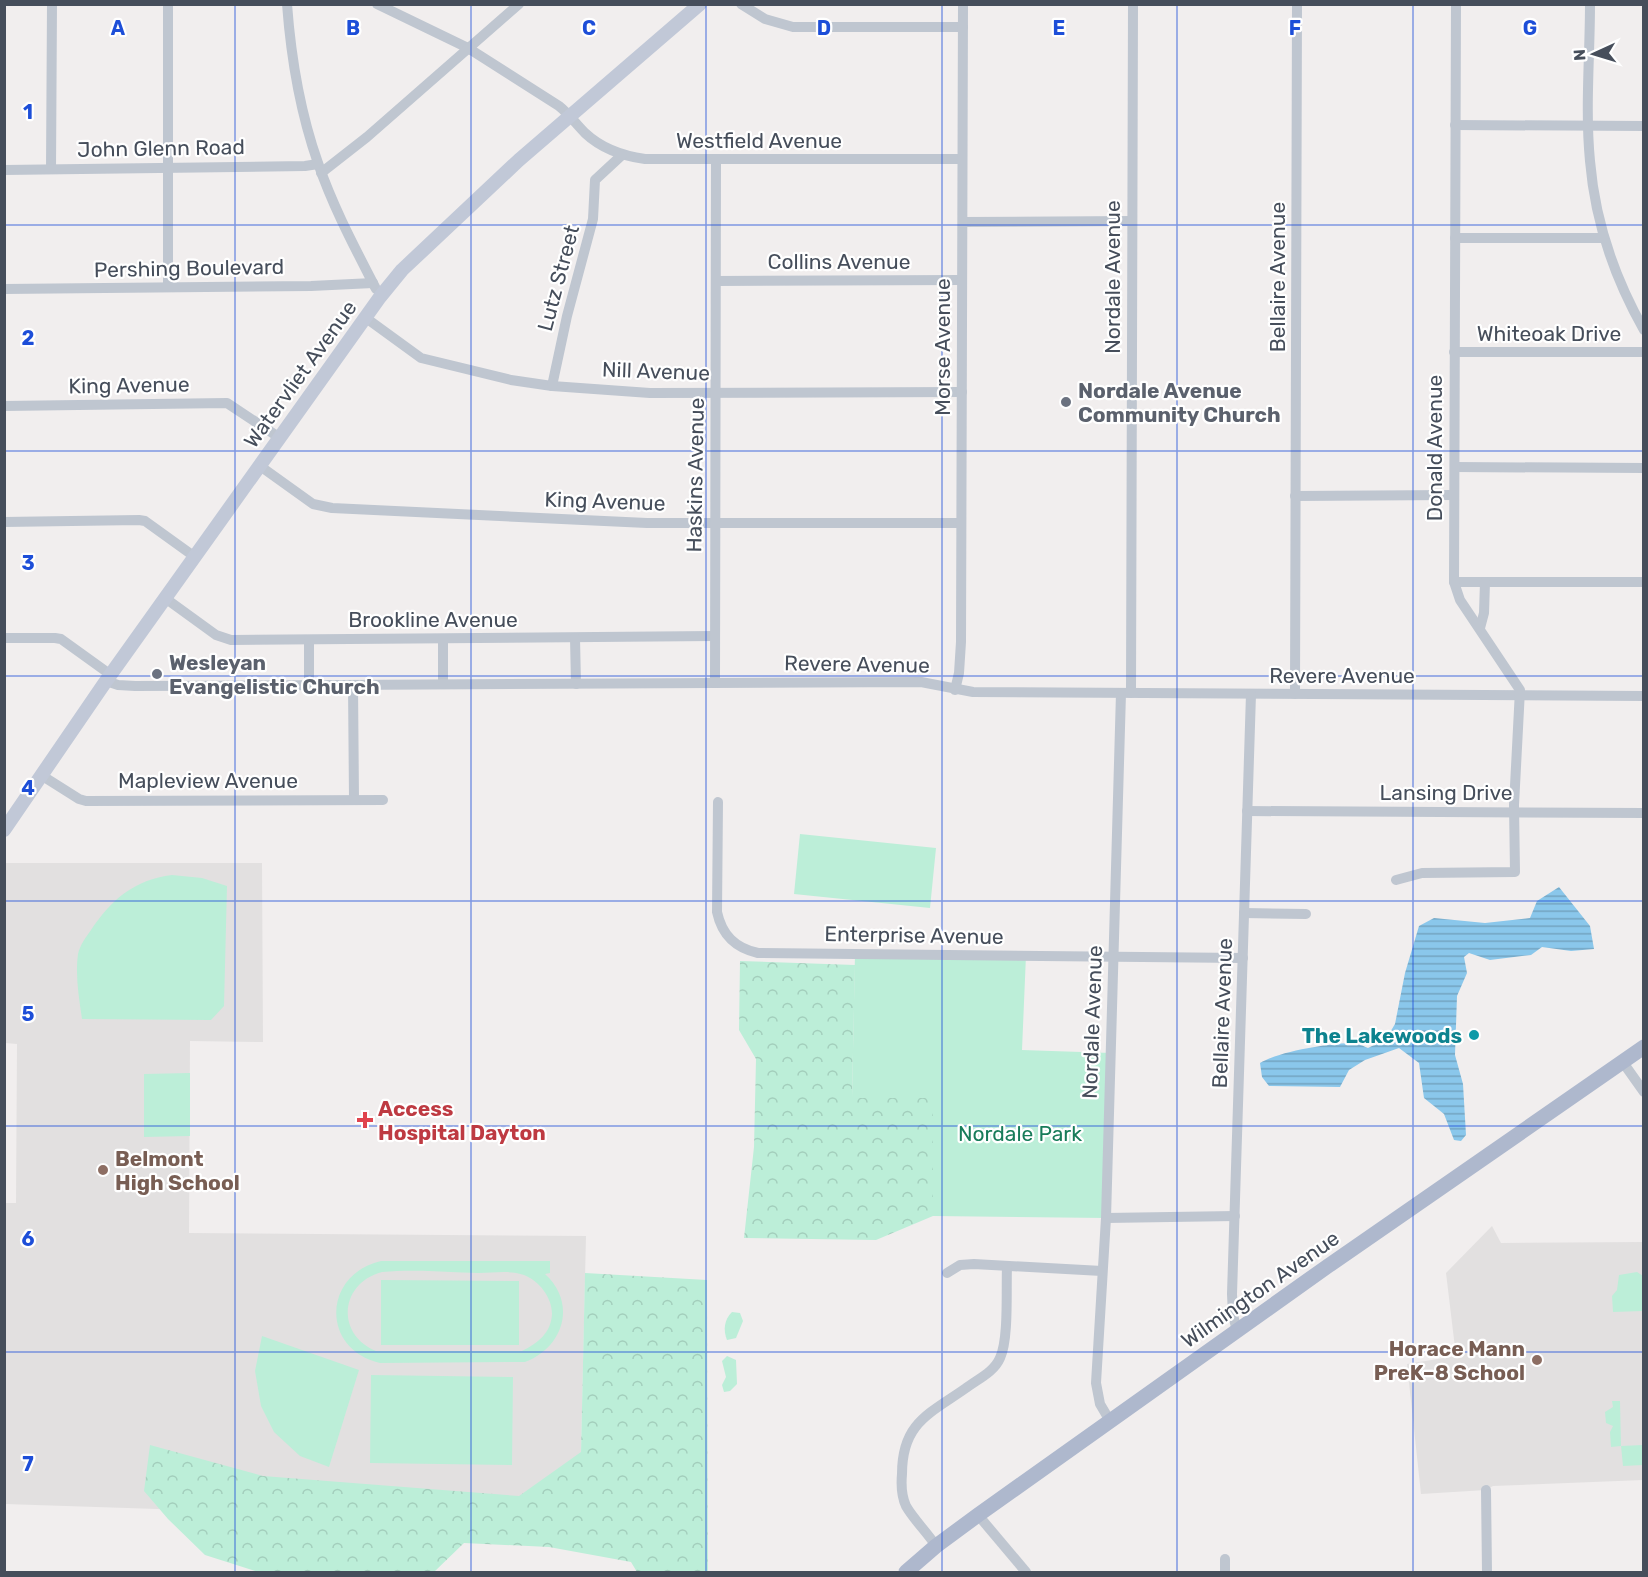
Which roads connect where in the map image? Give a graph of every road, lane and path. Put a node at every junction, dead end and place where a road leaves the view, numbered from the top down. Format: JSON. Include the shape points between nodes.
{"nodes":[{"id":1,"x":52,"y":4,"type":"edge"},
{"id":2,"x":168,"y":4,"type":"edge"},
{"id":3,"x":287,"y":4,"type":"edge"},
{"id":4,"x":377,"y":4,"type":"edge"},
{"id":5,"x":519,"y":4,"type":"edge"},
{"id":6,"x":700,"y":4,"type":"edge"},
{"id":7,"x":741,"y":4,"type":"edge"},
{"id":8,"x":963,"y":4,"type":"edge"},
{"id":9,"x":1133,"y":4,"type":"edge"},
{"id":10,"x":1297,"y":4,"type":"edge"},
{"id":11,"x":1456,"y":4,"type":"edge"},
{"id":12,"x":1590,"y":4,"type":"edge"},
{"id":13,"x":963,"y":27,"type":"junction"},
{"id":14,"x":468,"y":48,"type":"junction"},
{"id":15,"x":571,"y":116,"type":"junction"},
{"id":16,"x":1455,"y":125,"type":"junction"},
{"id":17,"x":1589,"y":125,"type":"junction"},
{"id":18,"x":1644,"y":126,"type":"edge"},
{"id":19,"x":622,"y":155,"type":"junction"},
{"id":20,"x":716,"y":159,"type":"junction"},
{"id":21,"x":962,"y":159,"type":"junction"},
{"id":22,"x":168,"y":168,"type":"junction"},
{"id":23,"x":51,"y":169,"type":"junction"},
{"id":24,"x":320,"y":169,"type":"junction"},
{"id":25,"x":4,"y":170,"type":"edge"},
{"id":26,"x":963,"y":222,"type":"junction"},
{"id":27,"x":1132,"y":222,"type":"junction"},
{"id":28,"x":1455,"y":238,"type":"junction"},
{"id":29,"x":1604,"y":238,"type":"junction"},
{"id":30,"x":961,"y":280,"type":"junction"},
{"id":31,"x":717,"y":281,"type":"junction"},
{"id":32,"x":373,"y":283,"type":"junction"},
{"id":33,"x":168,"y":288,"type":"junction"},
{"id":34,"x":4,"y":289,"type":"edge"},
{"id":35,"x":380,"y":297,"type":"junction"},
{"id":36,"x":366,"y":318,"type":"junction"},
{"id":37,"x":1644,"y":330,"type":"edge"},
{"id":38,"x":1454,"y":352,"type":"junction"},
{"id":39,"x":1644,"y":352,"type":"edge"},
{"id":40,"x":552,"y":386,"type":"junction"},
{"id":41,"x":962,"y":392,"type":"junction"},
{"id":42,"x":716,"y":393,"type":"junction"},
{"id":43,"x":4,"y":406,"type":"edge"},
{"id":44,"x":280,"y":438,"type":"junction"},
{"id":45,"x":260,"y":466,"type":"junction"},
{"id":46,"x":1455,"y":467,"type":"junction"},
{"id":47,"x":1644,"y":468,"type":"edge"},
{"id":48,"x":1453,"y":495,"type":"junction"},
{"id":49,"x":1295,"y":496,"type":"junction"},
{"id":50,"x":4,"y":522,"type":"edge"},
{"id":51,"x":961,"y":523,"type":"junction"},
{"id":52,"x":716,"y":524,"type":"junction"},
{"id":53,"x":195,"y":557,"type":"junction"},
{"id":54,"x":1454,"y":582,"type":"junction"},
{"id":55,"x":1485,"y":582,"type":"junction"},
{"id":56,"x":1644,"y":582,"type":"edge"},
{"id":57,"x":165,"y":598,"type":"junction"},
{"id":58,"x":1480,"y":628,"type":"junction"},
{"id":59,"x":714,"y":636,"type":"junction"},
{"id":60,"x":4,"y":638,"type":"edge"},
{"id":61,"x":575,"y":638,"type":"junction"},
{"id":62,"x":443,"y":639,"type":"junction"},
{"id":63,"x":309,"y":640,"type":"junction"},
{"id":64,"x":109,"y":678,"type":"junction"},
{"id":65,"x":715,"y":683,"type":"junction"},
{"id":66,"x":443,"y":684,"type":"junction"},
{"id":67,"x":576,"y":684,"type":"junction"},
{"id":68,"x":309,"y":685,"type":"junction"},
{"id":69,"x":353,"y":685,"type":"junction"},
{"id":70,"x":955,"y":690,"type":"junction"},
{"id":71,"x":1126,"y":693,"type":"junction"},
{"id":72,"x":1251,"y":694,"type":"junction"},
{"id":73,"x":1295,"y":694,"type":"junction"},
{"id":74,"x":1519,"y":696,"type":"junction"},
{"id":75,"x":1644,"y":696,"type":"edge"},
{"id":76,"x":41,"y":775,"type":"junction"},
{"id":77,"x":354,"y":799,"type":"junction"},
{"id":78,"x":382,"y":800,"type":"dead end"},
{"id":79,"x":718,"y":802,"type":"dead end"},
{"id":80,"x":1247,"y":811,"type":"junction"},
{"id":81,"x":1514,"y":812,"type":"junction"},
{"id":82,"x":1644,"y":813,"type":"edge"},
{"id":83,"x":4,"y":830,"type":"edge"},
{"id":84,"x":1396,"y":880,"type":"dead end"},
{"id":85,"x":1244,"y":913,"type":"junction"},
{"id":86,"x":1306,"y":914,"type":"dead end"},
{"id":87,"x":1113,"y":957,"type":"junction"},
{"id":88,"x":1243,"y":958,"type":"junction"},
{"id":89,"x":1644,"y":1047,"type":"edge"},
{"id":90,"x":1622,"y":1061,"type":"junction"},
{"id":91,"x":1644,"y":1092,"type":"edge"},
{"id":92,"x":1235,"y":1216,"type":"junction"},
{"id":93,"x":1107,"y":1218,"type":"junction"},
{"id":94,"x":1007,"y":1267,"type":"junction"},
{"id":95,"x":1102,"y":1271,"type":"junction"},
{"id":96,"x":947,"y":1273,"type":"dead end"},
{"id":97,"x":1238,"y":1331,"type":"junction"},
{"id":98,"x":1110,"y":1421,"type":"junction"},
{"id":99,"x":1486,"y":1491,"type":"dead end"},
{"id":100,"x":978,"y":1515,"type":"junction"},
{"id":101,"x":936,"y":1546,"type":"junction"},
{"id":102,"x":1225,"y":1559,"type":"dead end"},
{"id":103,"x":906,"y":1572,"type":"edge"},
{"id":104,"x":1026,"y":1572,"type":"edge"},
{"id":105,"x":1225,"y":1572,"type":"edge"},
{"id":106,"x":1487,"y":1572,"type":"edge"}],
"edges":[{"from":1,"to":23,"type":"street"},
{"from":2,"to":22,"type":"street"},
{"from":3,"to":24,"type":"street","via":[[300,100]]},
{"from":4,"to":14,"type":"street","name":"Westfield Avenue"},
{"from":5,"to":14,"type":"street"},
{"from":6,"to":15,"type":"street","name":"Watervliet Avenue"},
{"from":7,"to":13,"type":"street","via":[[765,20],[793,27]]},
{"from":8,"to":13,"type":"street","name":"Morse Avenue"},
{"from":9,"to":27,"type":"street","name":"Nordale Avenue"},
{"from":10,"to":49,"type":"street","name":"Bellaire Avenue"},
{"from":11,"to":16,"type":"street","name":"Donald Avenue"},
{"from":12,"to":17,"type":"street"},
{"from":13,"to":21,"type":"street","name":"Morse Avenue"},
{"from":14,"to":15,"type":"street","name":"Westfield Avenue"},
{"from":14,"to":24,"type":"street","via":[[367,136]]},
{"from":15,"to":19,"type":"street","name":"Westfield Avenue","via":[[592,139]]},
{"from":15,"to":35,"type":"street","name":"Watervliet Avenue","via":[[434,239]]},
{"from":16,"to":17,"type":"street"},
{"from":16,"to":28,"type":"street","name":"Donald Avenue"},
{"from":17,"to":18,"type":"street"},
{"from":17,"to":29,"type":"street","via":[[1593,186]]},
{"from":19,"to":20,"type":"street","name":"Westfield Avenue","via":[[645,159]]},
{"from":19,"to":40,"type":"street","name":"Lutz Street","via":[[595,180],[593,219]]},
{"from":20,"to":21,"type":"street","name":"Westfield Avenue"},
{"from":20,"to":31,"type":"street","name":"Haskins Avenue"},
{"from":21,"to":26,"type":"street","name":"Morse Avenue"},
{"from":22,"to":23,"type":"street","name":"John Glenn Road"},
{"from":22,"to":24,"type":"street","name":"John Glenn Road"},
{"from":22,"to":33,"type":"street"},
{"from":23,"to":25,"type":"street","name":"John Glenn Road"},
{"from":24,"to":32,"type":"street"},
{"from":26,"to":27,"type":"street"},
{"from":26,"to":30,"type":"street","name":"Morse Avenue"},
{"from":27,"to":71,"type":"street","name":"Nordale Avenue"},
{"from":28,"to":29,"type":"street"},
{"from":28,"to":38,"type":"street","name":"Donald Avenue"},
{"from":29,"to":37,"type":"street","via":[[1622,289]]},
{"from":30,"to":31,"type":"street","name":"Collins Avenue"},
{"from":30,"to":41,"type":"street","name":"Morse Avenue"},
{"from":31,"to":42,"type":"street","name":"Haskins Avenue"},
{"from":32,"to":33,"type":"street","name":"Pershing Boulevard"},
{"from":32,"to":35,"type":"street"},
{"from":33,"to":34,"type":"street","name":"Pershing Boulevard"},
{"from":35,"to":36,"type":"street","name":"Watervliet Avenue"},
{"from":36,"to":40,"type":"street","name":"Nill Avenue","via":[[421,358]]},
{"from":36,"to":44,"type":"street","name":"Watervliet Avenue"},
{"from":38,"to":39,"type":"street","name":"Whiteoak Drive"},
{"from":38,"to":46,"type":"street","name":"Donald Avenue"},
{"from":40,"to":42,"type":"street","name":"Nill Avenue"},
{"from":41,"to":42,"type":"street","name":"Nill Avenue"},
{"from":41,"to":51,"type":"street","name":"Morse Avenue"},
{"from":42,"to":52,"type":"street","name":"Haskins Avenue"},
{"from":43,"to":44,"type":"street","name":"King Avenue","via":[[227,403]]},
{"from":44,"to":45,"type":"street","name":"Watervliet Avenue"},
{"from":45,"to":52,"type":"street","name":"King Avenue","via":[[319,506]]},
{"from":45,"to":53,"type":"street","name":"Watervliet Avenue"},
{"from":46,"to":47,"type":"street"},
{"from":46,"to":48,"type":"street","name":"Donald Avenue"},
{"from":48,"to":49,"type":"street"},
{"from":48,"to":54,"type":"street","name":"Donald Avenue"},
{"from":49,"to":73,"type":"street","name":"Bellaire Avenue"},
{"from":50,"to":53,"type":"street","via":[[145,521]]},
{"from":51,"to":52,"type":"street","name":"King Avenue"},
{"from":51,"to":70,"type":"street","name":"Morse Avenue","via":[[961,642]]},
{"from":52,"to":59,"type":"street","name":"Haskins Avenue"},
{"from":53,"to":57,"type":"street","name":"Watervliet Avenue"},
{"from":54,"to":55,"type":"street"},
{"from":54,"to":58,"type":"street","name":"Donald Avenue","via":[[1460,600]]},
{"from":55,"to":56,"type":"street"},
{"from":55,"to":58,"type":"street"},
{"from":57,"to":63,"type":"street","name":"Brookline Avenue","via":[[223,638]]},
{"from":57,"to":64,"type":"street","name":"Watervliet Avenue"},
{"from":58,"to":74,"type":"street","name":"Donald Avenue","via":[[1520,690]]},
{"from":59,"to":61,"type":"street","name":"Brookline Avenue"},
{"from":59,"to":65,"type":"street","name":"Haskins Avenue"},
{"from":60,"to":64,"type":"street","name":"Revere Avenue","via":[[61,639]]},
{"from":61,"to":62,"type":"street","name":"Brookline Avenue"},
{"from":61,"to":67,"type":"street"},
{"from":62,"to":63,"type":"street","name":"Brookline Avenue"},
{"from":62,"to":66,"type":"street"},
{"from":63,"to":68,"type":"street"},
{"from":64,"to":68,"type":"street","name":"Revere Avenue","via":[[118,685],[135,686]]},
{"from":64,"to":76,"type":"street","name":"Watervliet Avenue"},
{"from":65,"to":67,"type":"street","name":"Revere Avenue"},
{"from":65,"to":70,"type":"street","name":"Revere Avenue","via":[[921,682]]},
{"from":66,"to":67,"type":"street","name":"Revere Avenue"},
{"from":66,"to":69,"type":"street","name":"Revere Avenue"},
{"from":68,"to":69,"type":"street","name":"Revere Avenue"},
{"from":69,"to":77,"type":"street"},
{"from":70,"to":71,"type":"street","name":"Revere Avenue"},
{"from":71,"to":72,"type":"street","name":"Revere Avenue"},
{"from":71,"to":87,"type":"street","name":"Nordale Avenue"},
{"from":72,"to":73,"type":"street","name":"Revere Avenue"},
{"from":72,"to":80,"type":"street","name":"Bellaire Avenue"},
{"from":73,"to":74,"type":"street","name":"Revere Avenue"},
{"from":74,"to":75,"type":"street","name":"Revere Avenue"},
{"from":74,"to":81,"type":"street","name":"Donald Avenue"},
{"from":76,"to":77,"type":"street","name":"Mapleview Avenue","via":[[86,801]]},
{"from":76,"to":83,"type":"street","name":"Watervliet Avenue"},
{"from":77,"to":78,"type":"street","name":"Mapleview Avenue"},
{"from":79,"to":87,"type":"street","name":"Enterprise Avenue","via":[[717,912],[732,942],[749,951]]},
{"from":80,"to":81,"type":"street","name":"Lansing Drive"},
{"from":80,"to":85,"type":"street","name":"Bellaire Avenue"},
{"from":81,"to":82,"type":"street","name":"Lansing Drive"},
{"from":81,"to":84,"type":"street","name":"Donald Avenue","via":[[1515,872],[1422,873]]},
{"from":85,"to":86,"type":"street"},
{"from":85,"to":88,"type":"street","name":"Bellaire Avenue"},
{"from":87,"to":88,"type":"street","name":"Enterprise Avenue"},
{"from":87,"to":93,"type":"street","name":"Nordale Avenue"},
{"from":88,"to":92,"type":"street","name":"Bellaire Avenue"},
{"from":89,"to":90,"type":"main road","name":"Wilmington Avenue"},
{"from":90,"to":91,"type":"street"},
{"from":90,"to":97,"type":"main road","name":"Wilmington Avenue"},
{"from":92,"to":93,"type":"street"},
{"from":92,"to":97,"type":"street","name":"Bellaire Avenue","via":[[1233,1316]]},
{"from":93,"to":95,"type":"street","name":"Nordale Avenue"},
{"from":94,"to":95,"type":"street"},
{"from":94,"to":96,"type":"street","via":[[960,1265]]},
{"from":94,"to":101,"type":"street","via":[[999,1359],[989,1371],[921,1420],[908,1436],[904,1450],[903,1498]]},
{"from":95,"to":98,"type":"street","name":"Nordale Avenue","via":[[1096,1383],[1100,1404]]},
{"from":97,"to":98,"type":"main road","name":"Wilmington Avenue"},
{"from":98,"to":100,"type":"main road","name":"Wilmington Avenue"},
{"from":99,"to":106,"type":"street"},
{"from":100,"to":101,"type":"main road","name":"Wilmington Avenue"},
{"from":100,"to":104,"type":"street"},
{"from":101,"to":103,"type":"main road","name":"Wilmington Avenue"},
{"from":102,"to":105,"type":"street"}]}
